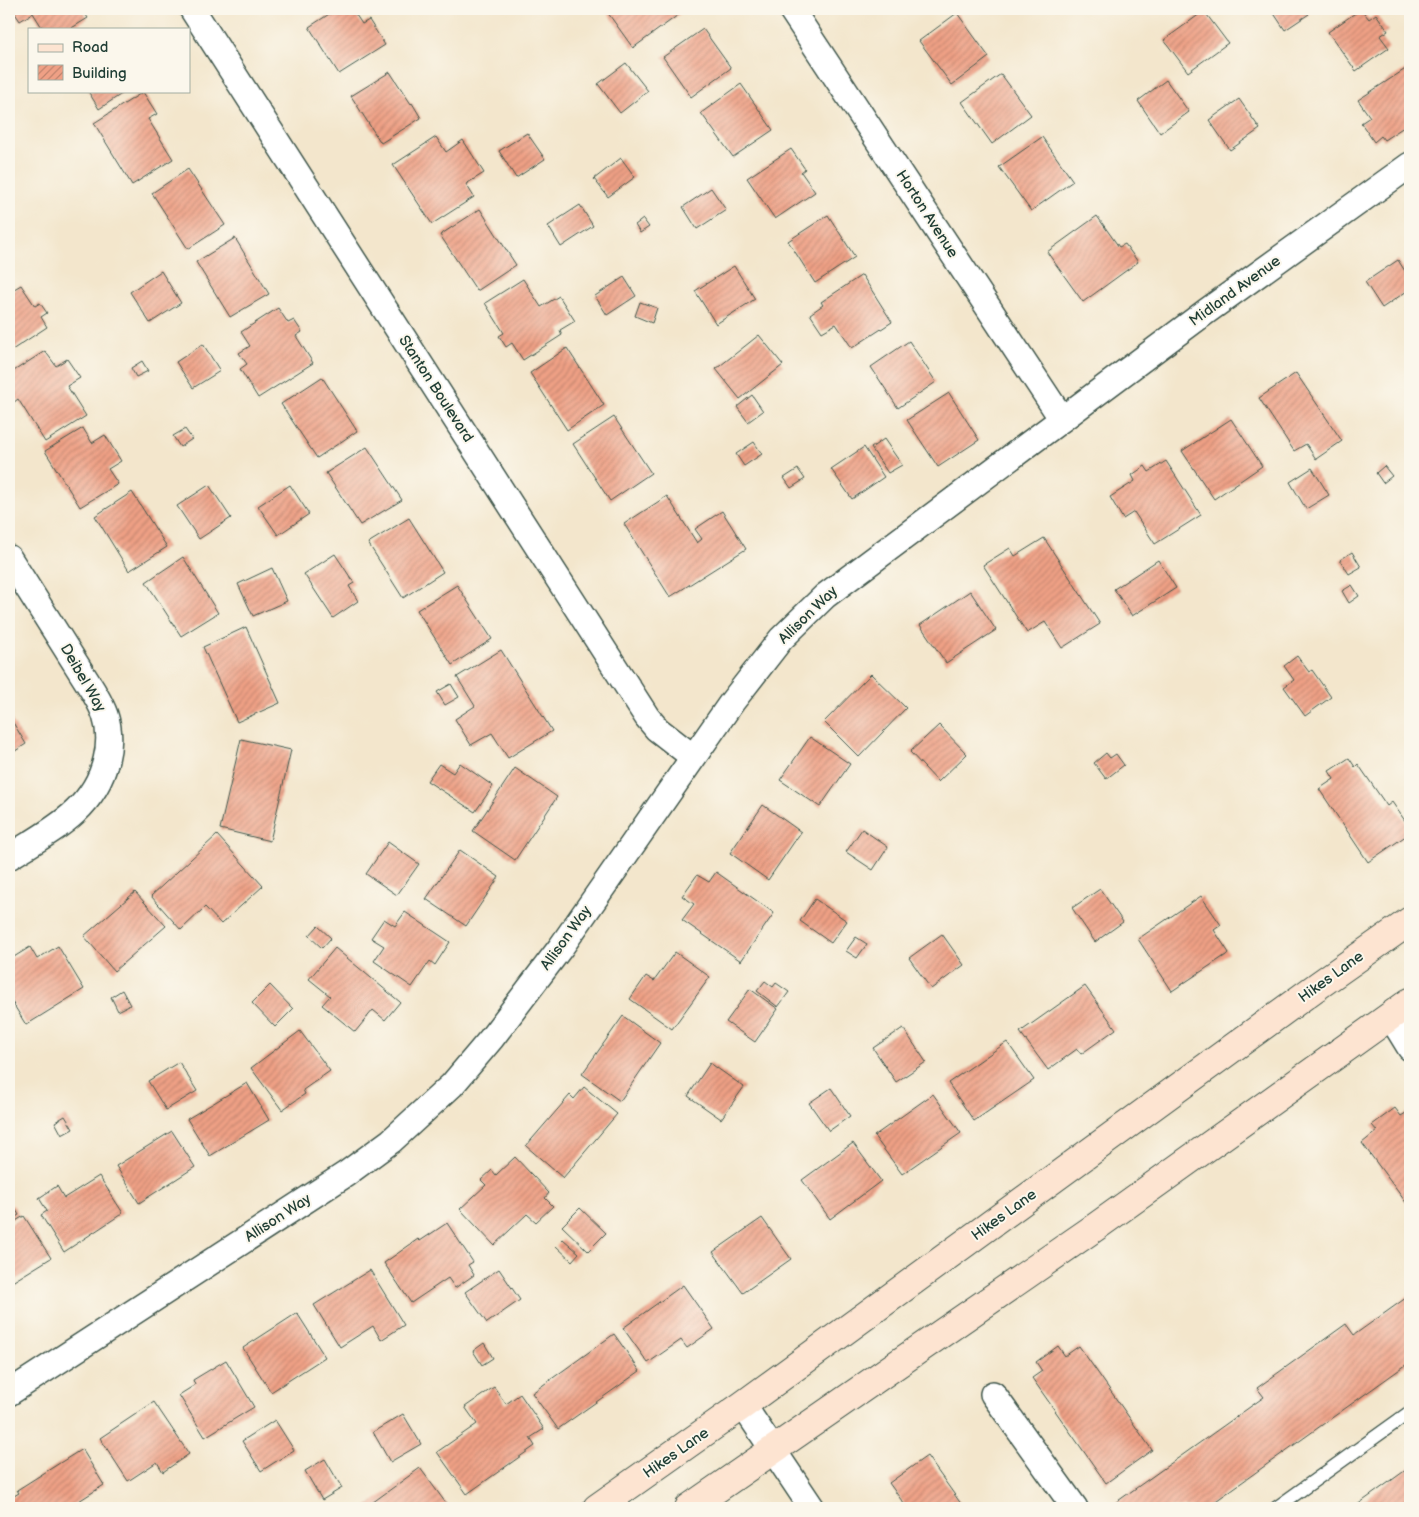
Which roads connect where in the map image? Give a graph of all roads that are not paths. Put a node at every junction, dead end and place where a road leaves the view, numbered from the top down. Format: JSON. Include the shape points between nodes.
{"nodes":[{"id":1,"x":192,"y":9,"type":"edge"},
{"id":2,"x":791,"y":9,"type":"edge"},
{"id":3,"x":1410,"y":165,"type":"edge"},
{"id":4,"x":1062,"y":419,"type":"junction"},
{"id":5,"x":9,"y":558,"type":"edge"},
{"id":6,"x":693,"y":757,"type":"junction"},
{"id":7,"x":9,"y":857,"type":"edge"},
{"id":8,"x":1410,"y":921,"type":"edge"},
{"id":9,"x":1400,"y":1009,"type":"edge"},
{"id":10,"x":1410,"y":1048,"type":"edge"},
{"id":11,"x":9,"y":1393,"type":"edge"},
{"id":12,"x":993,"y":1394,"type":"dead end"},
{"id":13,"x":743,"y":1405,"type":"junction"},
{"id":14,"x":1410,"y":1412,"type":"edge"},
{"id":15,"x":774,"y":1449,"type":"junction"},
{"id":16,"x":597,"y":1508,"type":"edge"},
{"id":17,"x":689,"y":1508,"type":"edge"},
{"id":18,"x":812,"y":1508,"type":"edge"},
{"id":19,"x":1075,"y":1508,"type":"edge"},
{"id":20,"x":1276,"y":1508,"type":"edge"}],
"edges":[{"from":1,"to":6,"type":"street","name":"Stanton Boulevard","via":[[647,717],[656,729]]},
{"from":2,"to":4,"type":"street","name":"Horton Avenue"},
{"from":3,"to":4,"type":"street","name":"Midland Avenue"},
{"from":4,"to":6,"type":"street","name":"Allison Way","via":[[825,596],[781,639]]},
{"from":5,"to":7,"type":"street","name":"Deibel Way","via":[[93,691],[104,712],[110,746],[102,776],[88,800],[65,821]]},
{"from":6,"to":11,"type":"street","name":"Allison Way","via":[[560,947],[452,1085],[391,1141],[346,1174]]},
{"from":8,"to":13,"type":"main road","name":"Hikes Lane"},
{"from":9,"to":10,"type":"street"},
{"from":9,"to":15,"type":"main road","via":[[1097,1226]]},
{"from":12,"to":19,"type":"street"},
{"from":13,"to":15,"type":"street"},
{"from":13,"to":16,"type":"main road","name":"Hikes Lane"},
{"from":14,"to":20,"type":"lane"},
{"from":15,"to":17,"type":"main road"},
{"from":15,"to":18,"type":"street"}]}
